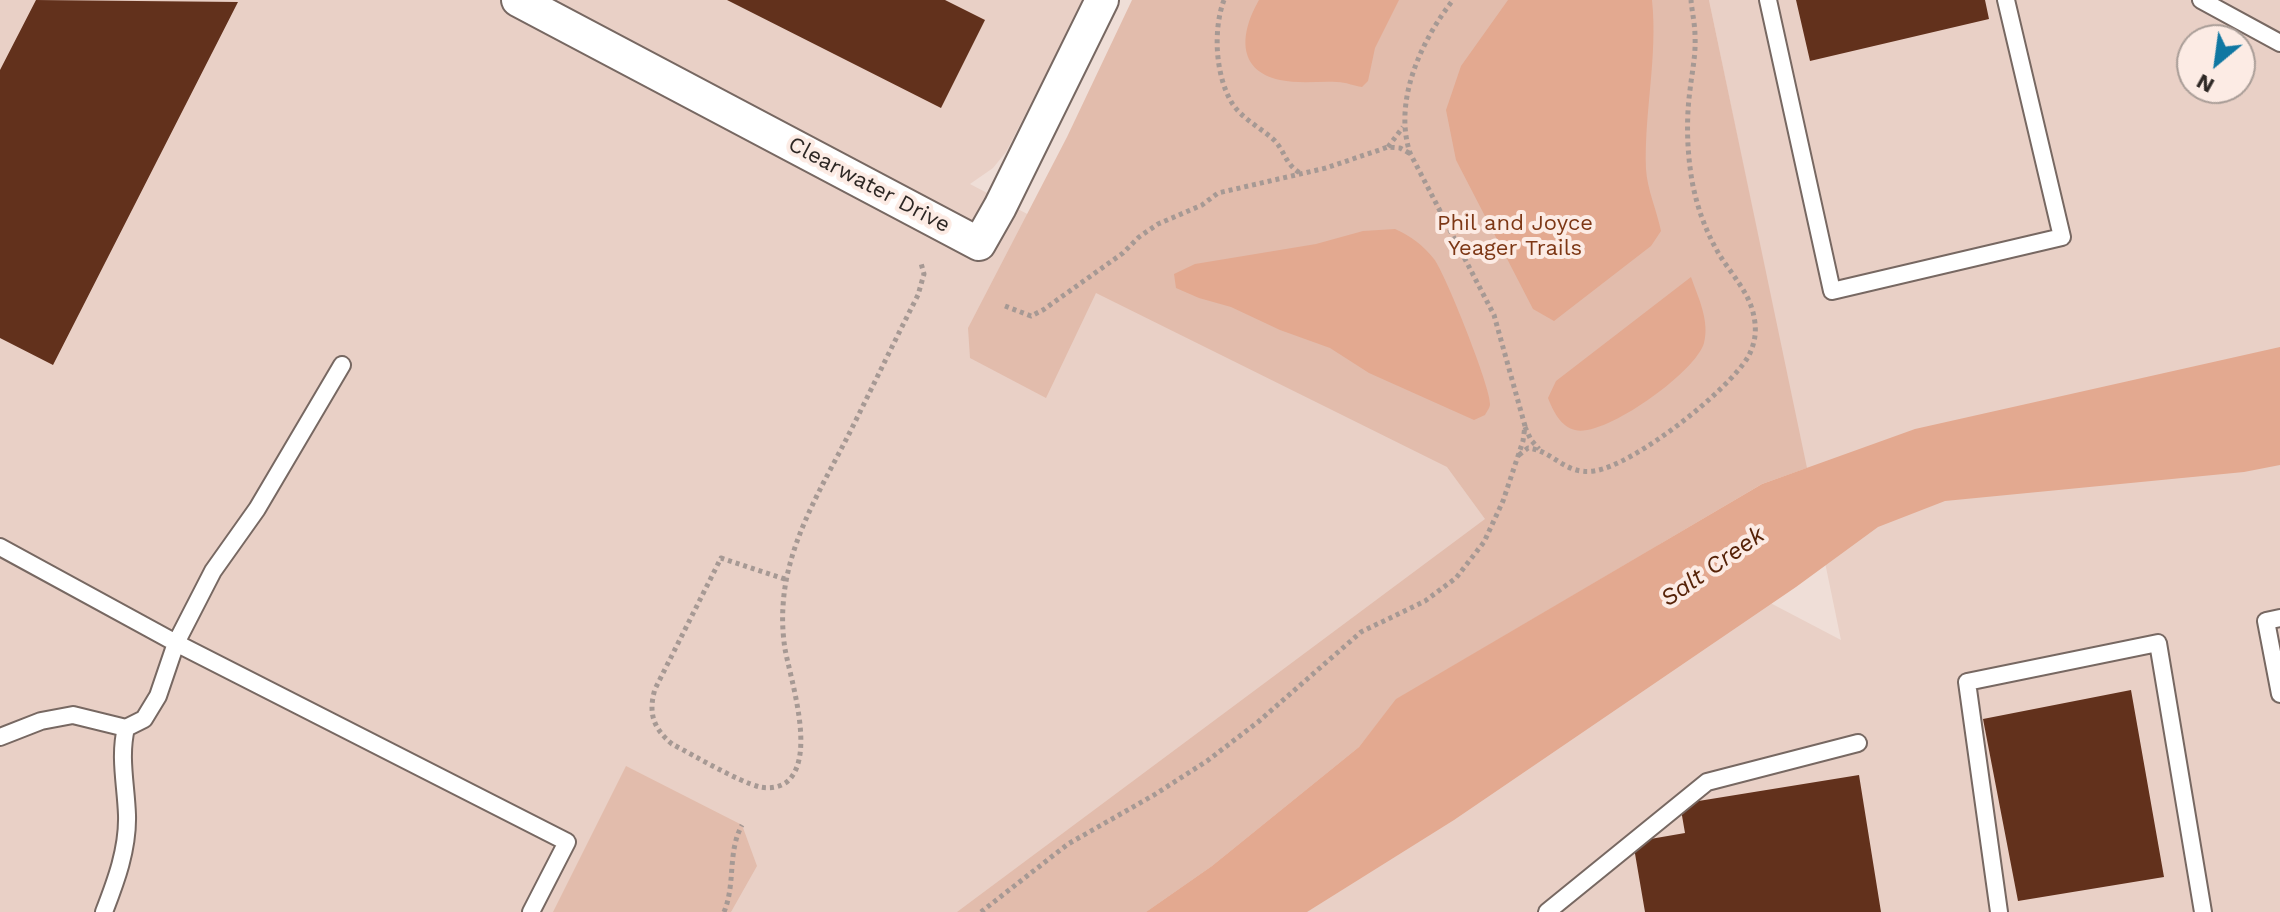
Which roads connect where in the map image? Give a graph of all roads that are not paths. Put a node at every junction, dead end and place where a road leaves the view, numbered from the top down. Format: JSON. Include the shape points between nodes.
{"nodes":[{"id":1,"x":518,"y":0,"type":"edge"},
{"id":2,"x":1102,"y":0,"type":"edge"},
{"id":3,"x":1768,"y":0,"type":"edge"},
{"id":4,"x":2006,"y":0,"type":"edge"},
{"id":5,"x":2201,"y":0,"type":"edge"},
{"id":6,"x":2280,"y":43,"type":"edge"},
{"id":7,"x":342,"y":365,"type":"dead end"},
{"id":8,"x":0,"y":547,"type":"edge"},
{"id":9,"x":2280,"y":618,"type":"edge"},
{"id":10,"x":176,"y":643,"type":"junction"},
{"id":11,"x":2280,"y":694,"type":"edge"},
{"id":12,"x":126,"y":728,"type":"junction"},
{"id":13,"x":0,"y":737,"type":"edge"},
{"id":14,"x":1858,"y":743,"type":"dead end"},
{"id":15,"x":104,"y":912,"type":"edge"},
{"id":16,"x":531,"y":912,"type":"edge"},
{"id":17,"x":1547,"y":912,"type":"edge"},
{"id":18,"x":1999,"y":912,"type":"edge"},
{"id":19,"x":2203,"y":912,"type":"edge"}],
"edges":[{"from":1,"to":2,"type":"street","name":"Clearwater Drive","via":[[979,244]]},
{"from":3,"to":4,"type":"lane","via":[[1832,291],[2062,237]]},
{"from":5,"to":6,"type":"lane"},
{"from":7,"to":10,"type":"lane","via":[[257,509],[213,571]]},
{"from":8,"to":10,"type":"lane"},
{"from":9,"to":11,"type":"lane","via":[[2266,621]]},
{"from":10,"to":12,"type":"lane","via":[[158,696],[144,719]]},
{"from":10,"to":16,"type":"lane","via":[[567,842]]},
{"from":12,"to":13,"type":"lane","via":[[73,715]]},
{"from":12,"to":15,"type":"lane","via":[[124,854]]},
{"from":14,"to":17,"type":"lane","via":[[1707,782]]},
{"from":18,"to":19,"type":"lane","via":[[1967,682],[2158,643]]}]}
